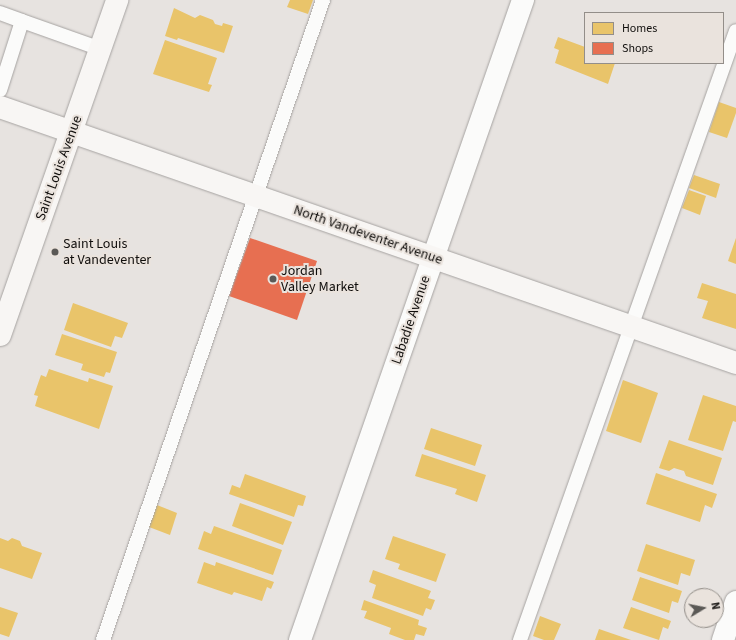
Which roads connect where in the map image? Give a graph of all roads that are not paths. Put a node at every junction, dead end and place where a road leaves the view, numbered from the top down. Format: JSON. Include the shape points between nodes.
{"nodes":[{"id":1,"x":117,"y":0,"type":"edge"},
{"id":2,"x":323,"y":0,"type":"edge"},
{"id":3,"x":523,"y":0,"type":"edge"},
{"id":4,"x":0,"y":13,"type":"edge"},
{"id":5,"x":22,"y":21,"type":"junction"},
{"id":6,"x":736,"y":30,"type":"edge"},
{"id":7,"x":101,"y":49,"type":"junction"},
{"id":8,"x":6,"y":52,"type":"edge"},
{"id":9,"x":724,"y":64,"type":"edge"},
{"id":10,"x":724,"y":64,"type":"edge"},
{"id":11,"x":0,"y":90,"type":"edge"},
{"id":12,"x":0,"y":107,"type":"edge"},
{"id":13,"x":72,"y":132,"type":"junction"},
{"id":14,"x":256,"y":196,"type":"junction"},
{"id":15,"x":432,"y":258,"type":"junction"},
{"id":16,"x":631,"y":326,"type":"junction"},
{"id":17,"x":0,"y":335,"type":"edge"},
{"id":18,"x":736,"y":363,"type":"edge"},
{"id":19,"x":736,"y":602,"type":"edge"},
{"id":20,"x":103,"y":640,"type":"edge"},
{"id":21,"x":300,"y":640,"type":"edge"},
{"id":22,"x":520,"y":640,"type":"edge"},
{"id":23,"x":723,"y":640,"type":"edge"}],
"edges":[{"from":1,"to":7,"type":"main road","name":"Saint Louis Avenue"},
{"from":2,"to":14,"type":"lane"},
{"from":3,"to":15,"type":"street","name":"Labadie Avenue"},
{"from":4,"to":5,"type":"lane"},
{"from":5,"to":7,"type":"lane"},
{"from":5,"to":8,"type":"lane"},
{"from":6,"to":10,"type":"lane"},
{"from":7,"to":13,"type":"main road","name":"Saint Louis Avenue"},
{"from":8,"to":11,"type":"lane"},
{"from":9,"to":16,"type":"lane"},
{"from":12,"to":13,"type":"main road","name":"North Vandeventer Avenue"},
{"from":13,"to":14,"type":"main road","name":"North Vandeventer Avenue"},
{"from":13,"to":17,"type":"main road","name":"Saint Louis Avenue"},
{"from":14,"to":15,"type":"main road","name":"North Vandeventer Avenue"},
{"from":14,"to":20,"type":"lane"},
{"from":15,"to":16,"type":"main road","name":"North Vandeventer Avenue"},
{"from":15,"to":21,"type":"street","name":"Labadie Avenue"},
{"from":16,"to":18,"type":"main road","name":"North Vandeventer Avenue"},
{"from":16,"to":22,"type":"lane"},
{"from":19,"to":23,"type":"street"}]}
